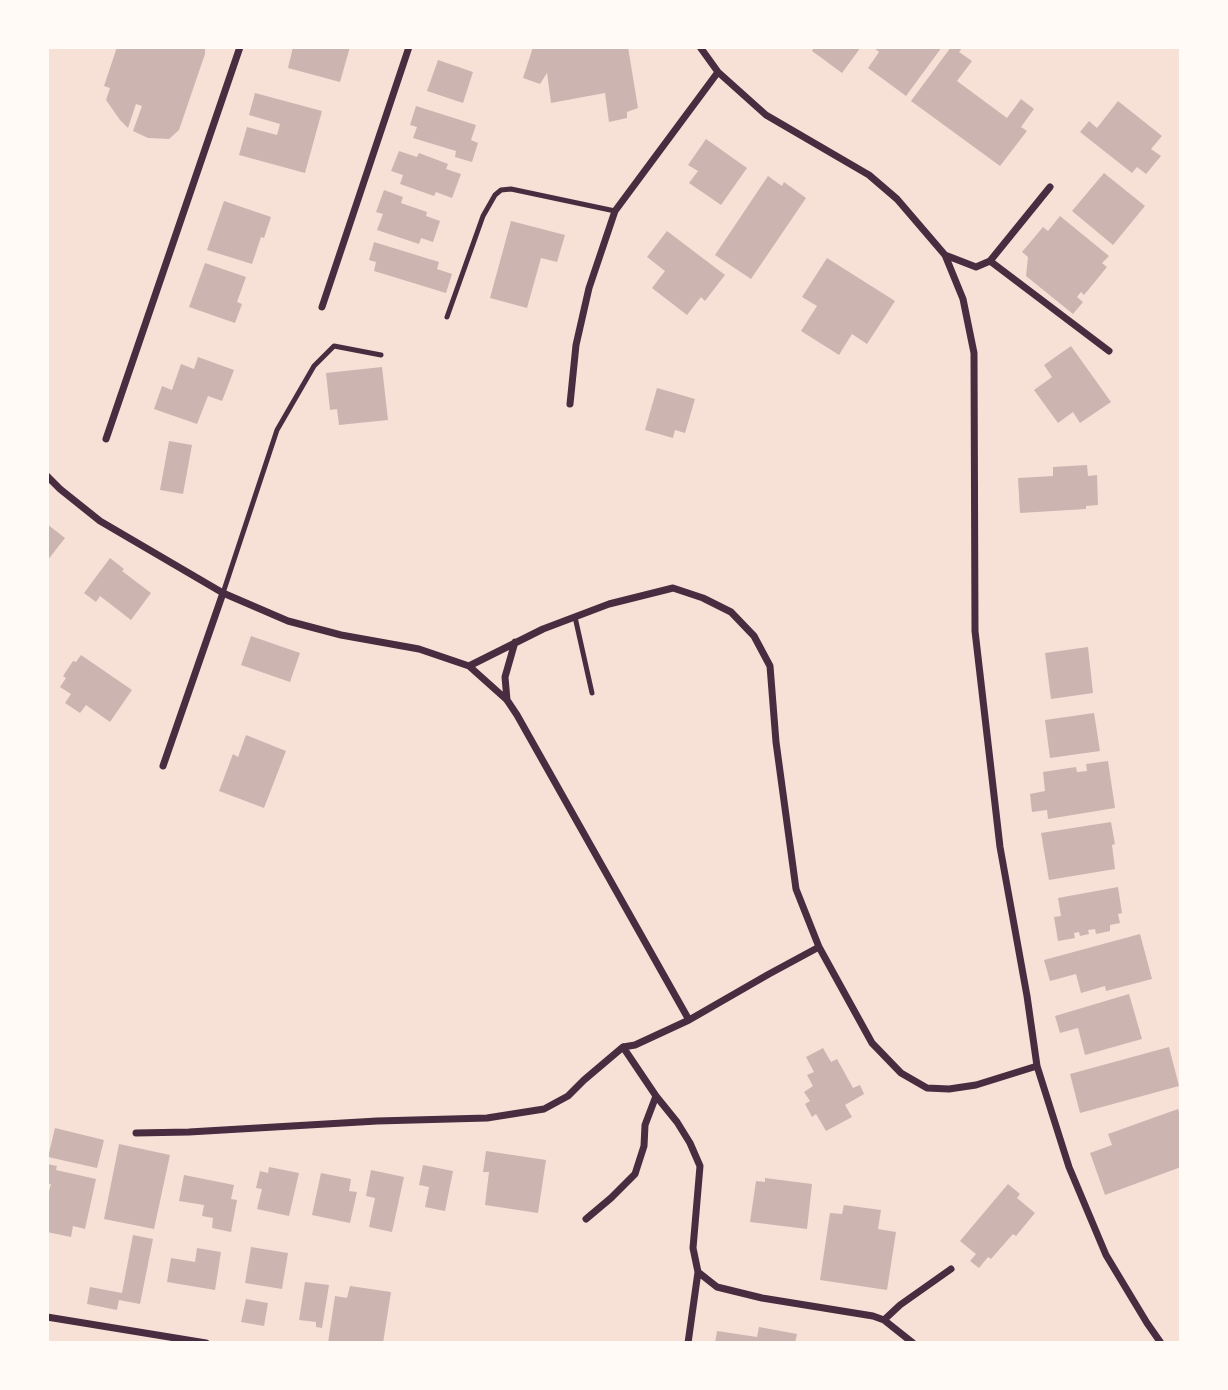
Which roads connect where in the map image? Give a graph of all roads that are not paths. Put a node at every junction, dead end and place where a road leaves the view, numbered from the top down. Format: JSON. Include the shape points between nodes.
{"nodes":[{"id":1,"x":240,"y":47,"type":"edge"},
{"id":2,"x":409,"y":47,"type":"edge"},
{"id":3,"x":700,"y":47,"type":"edge"},
{"id":4,"x":718,"y":72,"type":"junction"},
{"id":5,"x":1050,"y":187,"type":"dead end"},
{"id":6,"x":615,"y":211,"type":"junction"},
{"id":7,"x":945,"y":255,"type":"junction"},
{"id":8,"x":990,"y":261,"type":"junction"},
{"id":9,"x":322,"y":307,"type":"dead end"},
{"id":10,"x":447,"y":317,"type":"dead end"},
{"id":11,"x":1109,"y":351,"type":"dead end"},
{"id":12,"x":381,"y":355,"type":"dead end"},
{"id":13,"x":570,"y":404,"type":"dead end"},
{"id":14,"x":106,"y":439,"type":"dead end"},
{"id":15,"x":47,"y":476,"type":"edge"},
{"id":16,"x":223,"y":593,"type":"junction"},
{"id":17,"x":575,"y":617,"type":"junction"},
{"id":18,"x":515,"y":642,"type":"junction"},
{"id":19,"x":469,"y":666,"type":"junction"},
{"id":20,"x":592,"y":694,"type":"dead end"},
{"id":21,"x":507,"y":700,"type":"junction"},
{"id":22,"x":163,"y":766,"type":"dead end"},
{"id":23,"x":819,"y":947,"type":"junction"},
{"id":24,"x":689,"y":1020,"type":"junction"},
{"id":25,"x":623,"y":1046,"type":"junction"},
{"id":26,"x":1037,"y":1066,"type":"junction"},
{"id":27,"x":656,"y":1096,"type":"junction"},
{"id":28,"x":136,"y":1133,"type":"dead end"},
{"id":29,"x":586,"y":1219,"type":"dead end"},
{"id":30,"x":951,"y":1269,"type":"dead end"},
{"id":31,"x":698,"y":1272,"type":"junction"},
{"id":32,"x":47,"y":1317,"type":"edge"},
{"id":33,"x":884,"y":1320,"type":"junction"},
{"id":34,"x":206,"y":1343,"type":"edge"},
{"id":35,"x":688,"y":1343,"type":"edge"},
{"id":36,"x":913,"y":1343,"type":"edge"},
{"id":37,"x":1161,"y":1343,"type":"edge"}],
"edges":[{"from":1,"to":14,"type":"street"},
{"from":2,"to":9,"type":"street"},
{"from":3,"to":4,"type":"street"},
{"from":4,"to":6,"type":"street"},
{"from":4,"to":7,"type":"street","via":[[766,115],[869,175],[897,199]]},
{"from":5,"to":8,"type":"street"},
{"from":6,"to":10,"type":"lane","via":[[501,190],[483,216]]},
{"from":6,"to":13,"type":"street","via":[[589,288],[576,345]]},
{"from":7,"to":8,"type":"street","via":[[976,267]]},
{"from":7,"to":26,"type":"street","via":[[963,299],[974,353],[975,631],[1000,847]]},
{"from":8,"to":11,"type":"street"},
{"from":12,"to":16,"type":"lane","via":[[334,346],[314,366],[277,430]]},
{"from":15,"to":16,"type":"street","via":[[100,521]]},
{"from":16,"to":19,"type":"street","via":[[288,621],[419,649]]},
{"from":16,"to":22,"type":"street"},
{"from":17,"to":18,"type":"street"},
{"from":17,"to":20,"type":"lane"},
{"from":17,"to":23,"type":"street","via":[[673,588],[732,612],[754,636],[770,666],[796,889]]},
{"from":18,"to":19,"type":"street"},
{"from":18,"to":21,"type":"street","via":[[505,677]]},
{"from":19,"to":21,"type":"street"},
{"from":21,"to":24,"type":"street"},
{"from":23,"to":24,"type":"street"},
{"from":23,"to":26,"type":"street","via":[[872,1042],[901,1073],[927,1088],[976,1085]]},
{"from":24,"to":25,"type":"street"},
{"from":25,"to":27,"type":"street"},
{"from":25,"to":28,"type":"street","via":[[568,1096],[544,1109],[487,1118]]},
{"from":26,"to":37,"type":"street","via":[[1069,1167],[1106,1255]]},
{"from":27,"to":29,"type":"street","via":[[635,1174]]},
{"from":27,"to":31,"type":"street","via":[[677,1122],[700,1166],[694,1248]]},
{"from":30,"to":33,"type":"street"},
{"from":31,"to":33,"type":"street","via":[[717,1287]]},
{"from":31,"to":35,"type":"street"},
{"from":32,"to":34,"type":"street"},
{"from":33,"to":36,"type":"street"}]}
